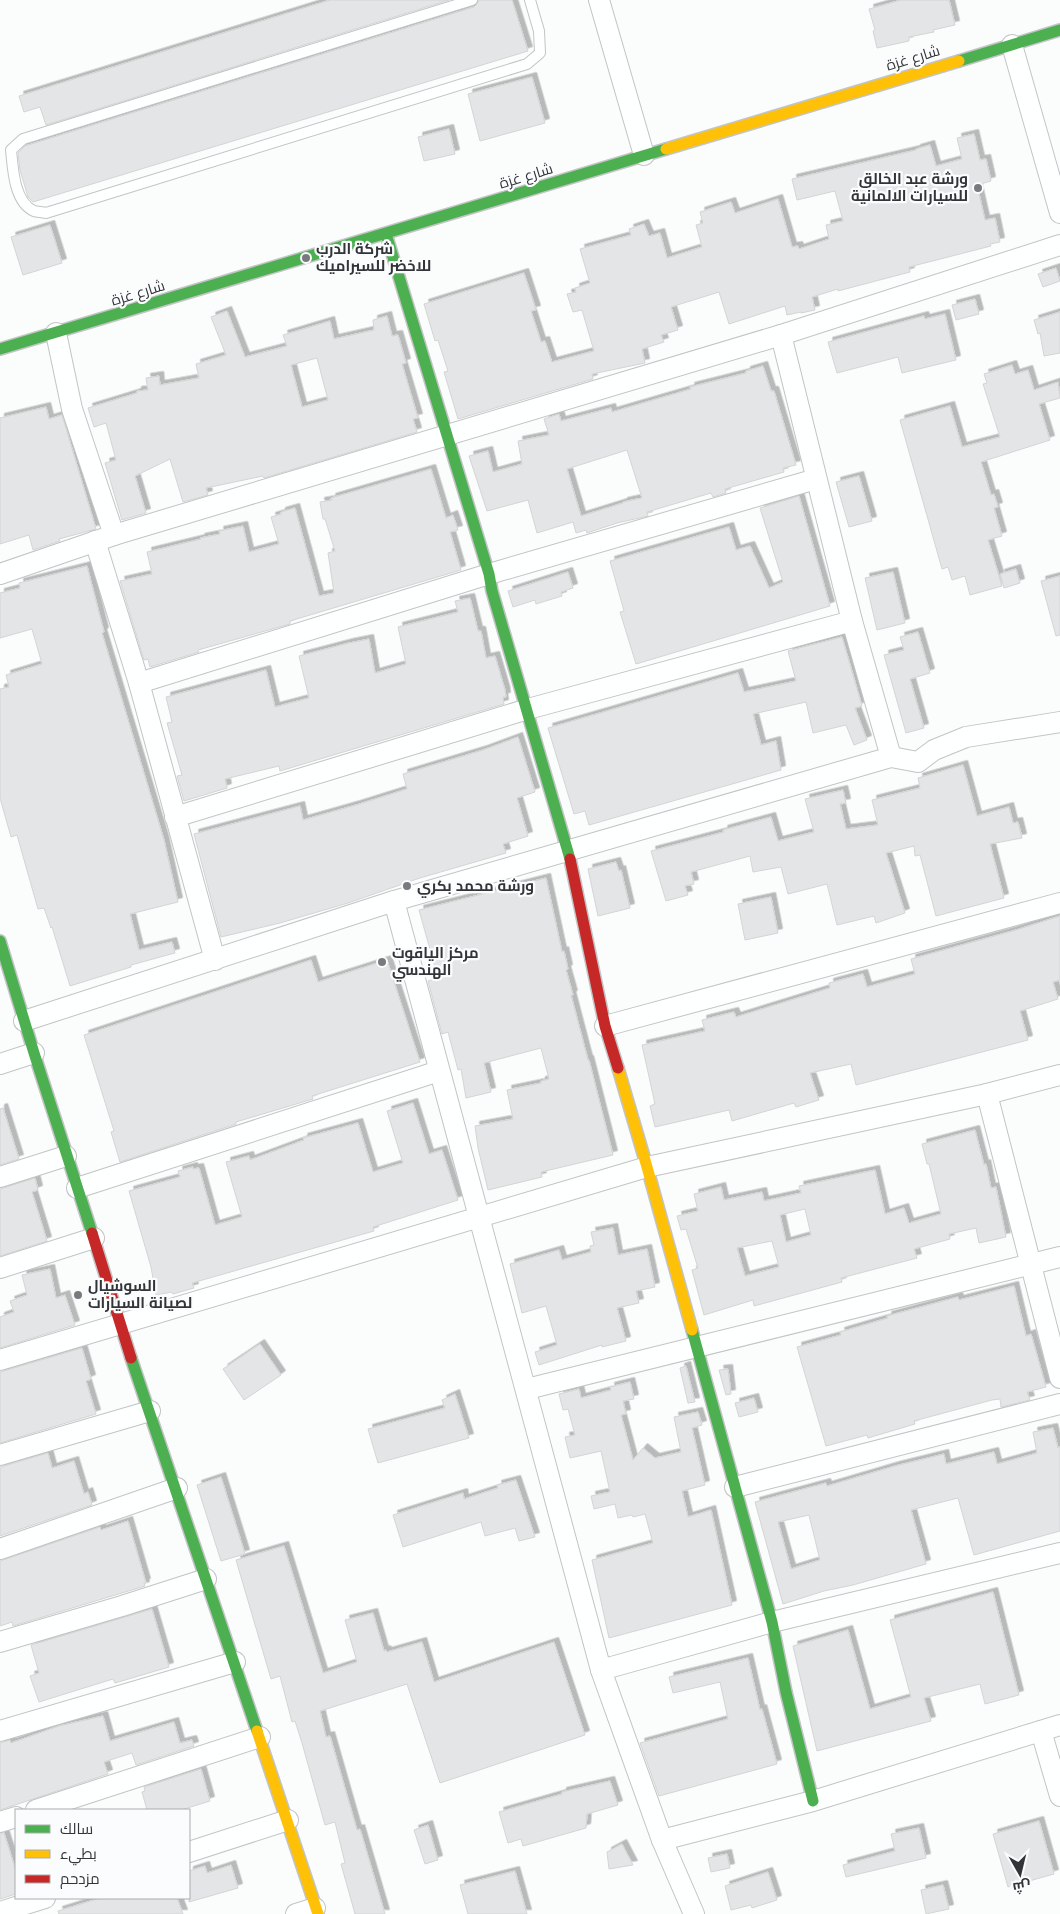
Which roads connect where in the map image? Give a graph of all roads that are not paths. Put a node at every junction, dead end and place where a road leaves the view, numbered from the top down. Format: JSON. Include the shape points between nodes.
{"nodes":[{"id":1,"x":472,"y":0,"type":"edge"},
{"id":2,"x":530,"y":0,"type":"edge"},
{"id":3,"x":599,"y":0,"type":"edge"},
{"id":4,"x":1060,"y":30,"type":"edge"},
{"id":5,"x":1012,"y":45,"type":"junction"},
{"id":6,"x":644,"y":155,"type":"junction"},
{"id":7,"x":1060,"y":213,"type":"edge"},
{"id":8,"x":386,"y":234,"type":"junction"},
{"id":9,"x":1060,"y":245,"type":"edge"},
{"id":10,"x":56,"y":333,"type":"junction"},
{"id":11,"x":781,"y":334,"type":"junction"},
{"id":12,"x":0,"y":349,"type":"edge"},
{"id":13,"x":448,"y":435,"type":"junction"},
{"id":14,"x":816,"y":479,"type":"junction"},
{"id":15,"x":104,"y":538,"type":"junction"},
{"id":16,"x":0,"y":574,"type":"edge"},
{"id":17,"x":489,"y":574,"type":"junction"},
{"id":18,"x":852,"y":621,"type":"junction"},
{"id":19,"x":139,"y":683,"type":"junction"},
{"id":20,"x":528,"y":709,"type":"junction"},
{"id":21,"x":1060,"y":722,"type":"edge"},
{"id":22,"x":891,"y":757,"type":"junction"},
{"id":23,"x":175,"y":817,"type":"junction"},
{"id":24,"x":568,"y":850,"type":"junction"},
{"id":25,"x":394,"y":901,"type":"junction"},
{"id":26,"x":1060,"y":903,"type":"edge"},
{"id":27,"x":0,"y":941,"type":"edge"},
{"id":28,"x":215,"y":960,"type":"junction"},
{"id":29,"x":24,"y":1021,"type":"junction"},
{"id":30,"x":605,"y":1026,"type":"junction"},
{"id":31,"x":34,"y":1053,"type":"junction"},
{"id":32,"x":0,"y":1064,"type":"edge"},
{"id":33,"x":439,"y":1070,"type":"junction"},
{"id":34,"x":1060,"y":1075,"type":"edge"},
{"id":35,"x":987,"y":1094,"type":"junction"},
{"id":36,"x":66,"y":1156,"type":"junction"},
{"id":37,"x":647,"y":1167,"type":"junction"},
{"id":38,"x":0,"y":1177,"type":"edge"},
{"id":39,"x":77,"y":1188,"type":"junction"},
{"id":40,"x":479,"y":1216,"type":"junction"},
{"id":41,"x":94,"y":1238,"type":"junction"},
{"id":42,"x":1060,"y":1256,"type":"edge"},
{"id":43,"x":1031,"y":1264,"type":"junction"},
{"id":44,"x":0,"y":1268,"type":"edge"},
{"id":45,"x":119,"y":1323,"type":"junction"},
{"id":46,"x":696,"y":1348,"type":"junction"},
{"id":47,"x":0,"y":1360,"type":"edge"},
{"id":48,"x":1060,"y":1378,"type":"edge"},
{"id":49,"x":527,"y":1389,"type":"junction"},
{"id":50,"x":1060,"y":1404,"type":"edge"},
{"id":51,"x":150,"y":1411,"type":"junction"},
{"id":52,"x":0,"y":1455,"type":"edge"},
{"id":53,"x":735,"y":1487,"type":"junction"},
{"id":54,"x":176,"y":1488,"type":"junction"},
{"id":55,"x":0,"y":1550,"type":"edge"},
{"id":56,"x":1060,"y":1553,"type":"edge"},
{"id":57,"x":206,"y":1579,"type":"junction"},
{"id":58,"x":772,"y":1622,"type":"junction"},
{"id":59,"x":0,"y":1642,"type":"edge"},
{"id":60,"x":235,"y":1662,"type":"junction"},
{"id":61,"x":601,"y":1670,"type":"junction"},
{"id":62,"x":1050,"y":1728,"type":"edge"},
{"id":63,"x":0,"y":1731,"type":"edge"},
{"id":64,"x":260,"y":1737,"type":"junction"},
{"id":65,"x":1060,"y":1796,"type":"edge"},
{"id":66,"x":813,"y":1801,"type":"junction"},
{"id":67,"x":39,"y":1809,"type":"edge"},
{"id":68,"x":15,"y":1816,"type":"edge"},
{"id":69,"x":288,"y":1820,"type":"junction"},
{"id":70,"x":0,"y":1822,"type":"edge"},
{"id":71,"x":662,"y":1840,"type":"junction"},
{"id":72,"x":190,"y":1852,"type":"edge"},
{"id":73,"x":41,"y":1899,"type":"edge"},
{"id":74,"x":316,"y":1911,"type":"edge"},
{"id":75,"x":0,"y":1912,"type":"edge"},
{"id":76,"x":296,"y":1914,"type":"edge"},
{"id":77,"x":694,"y":1914,"type":"edge"}],
"edges":[{"from":1,"to":2,"type":"lane","via":[[23,139],[11,150],[21,200],[34,211],[46,212],[527,64],[540,53],[539,31]]},
{"from":3,"to":6,"type":"street"},
{"from":4,"to":5,"type":"street","name":"شارع غزة"},
{"from":5,"to":6,"type":"street","name":"شارع غزة"},
{"from":5,"to":7,"type":"street"},
{"from":6,"to":8,"type":"street","name":"شارع غزة"},
{"from":8,"to":10,"type":"street","name":"شارع غزة"},
{"from":8,"to":13,"type":"street"},
{"from":9,"to":11,"type":"street"},
{"from":10,"to":12,"type":"street","name":"شارع غزة"},
{"from":10,"to":15,"type":"street"},
{"from":11,"to":13,"type":"street"},
{"from":11,"to":14,"type":"street"},
{"from":13,"to":15,"type":"street"},
{"from":13,"to":17,"type":"street"},
{"from":14,"to":17,"type":"street"},
{"from":14,"to":18,"type":"street"},
{"from":15,"to":16,"type":"street"},
{"from":15,"to":19,"type":"street"},
{"from":17,"to":19,"type":"street"},
{"from":17,"to":20,"type":"street"},
{"from":18,"to":20,"type":"street"},
{"from":18,"to":22,"type":"street"},
{"from":19,"to":23,"type":"street"},
{"from":20,"to":23,"type":"street"},
{"from":20,"to":24,"type":"street"},
{"from":21,"to":22,"type":"street","via":[[966,737],[934,750],[918,762]]},
{"from":22,"to":24,"type":"street"},
{"from":23,"to":28,"type":"street"},
{"from":24,"to":25,"type":"street"},
{"from":24,"to":30,"type":"street"},
{"from":25,"to":28,"type":"street"},
{"from":25,"to":33,"type":"street"},
{"from":26,"to":30,"type":"street"},
{"from":27,"to":29,"type":"street"},
{"from":28,"to":29,"type":"street"},
{"from":29,"to":31,"type":"street"},
{"from":30,"to":37,"type":"street"},
{"from":31,"to":32,"type":"street"},
{"from":31,"to":36,"type":"street"},
{"from":33,"to":39,"type":"street"},
{"from":33,"to":40,"type":"street"},
{"from":34,"to":35,"type":"street"},
{"from":35,"to":37,"type":"street"},
{"from":35,"to":43,"type":"street"},
{"from":36,"to":38,"type":"street"},
{"from":36,"to":39,"type":"street"},
{"from":37,"to":40,"type":"street"},
{"from":37,"to":46,"type":"street"},
{"from":39,"to":41,"type":"street"},
{"from":40,"to":45,"type":"street"},
{"from":40,"to":49,"type":"street"},
{"from":41,"to":44,"type":"street"},
{"from":41,"to":45,"type":"street"},
{"from":42,"to":43,"type":"street"},
{"from":43,"to":46,"type":"street"},
{"from":43,"to":48,"type":"street"},
{"from":45,"to":47,"type":"street"},
{"from":45,"to":51,"type":"street"},
{"from":46,"to":49,"type":"street"},
{"from":46,"to":53,"type":"street"},
{"from":49,"to":61,"type":"street"},
{"from":50,"to":53,"type":"street"},
{"from":51,"to":52,"type":"street"},
{"from":51,"to":54,"type":"street"},
{"from":53,"to":58,"type":"street"},
{"from":54,"to":55,"type":"street"},
{"from":54,"to":57,"type":"street"},
{"from":56,"to":58,"type":"street"},
{"from":57,"to":59,"type":"street"},
{"from":57,"to":60,"type":"street"},
{"from":58,"to":61,"type":"street"},
{"from":58,"to":66,"type":"street"},
{"from":60,"to":63,"type":"street"},
{"from":60,"to":64,"type":"street"},
{"from":61,"to":71,"type":"street"},
{"from":62,"to":65,"type":"street"},
{"from":62,"to":66,"type":"street"},
{"from":64,"to":67,"type":"street"},
{"from":64,"to":69,"type":"street"},
{"from":66,"to":71,"type":"street"},
{"from":68,"to":70,"type":"street"},
{"from":69,"to":72,"type":"street"},
{"from":69,"to":74,"type":"street"},
{"from":71,"to":77,"type":"street"},
{"from":73,"to":75,"type":"street"},
{"from":74,"to":76,"type":"street"}]}
